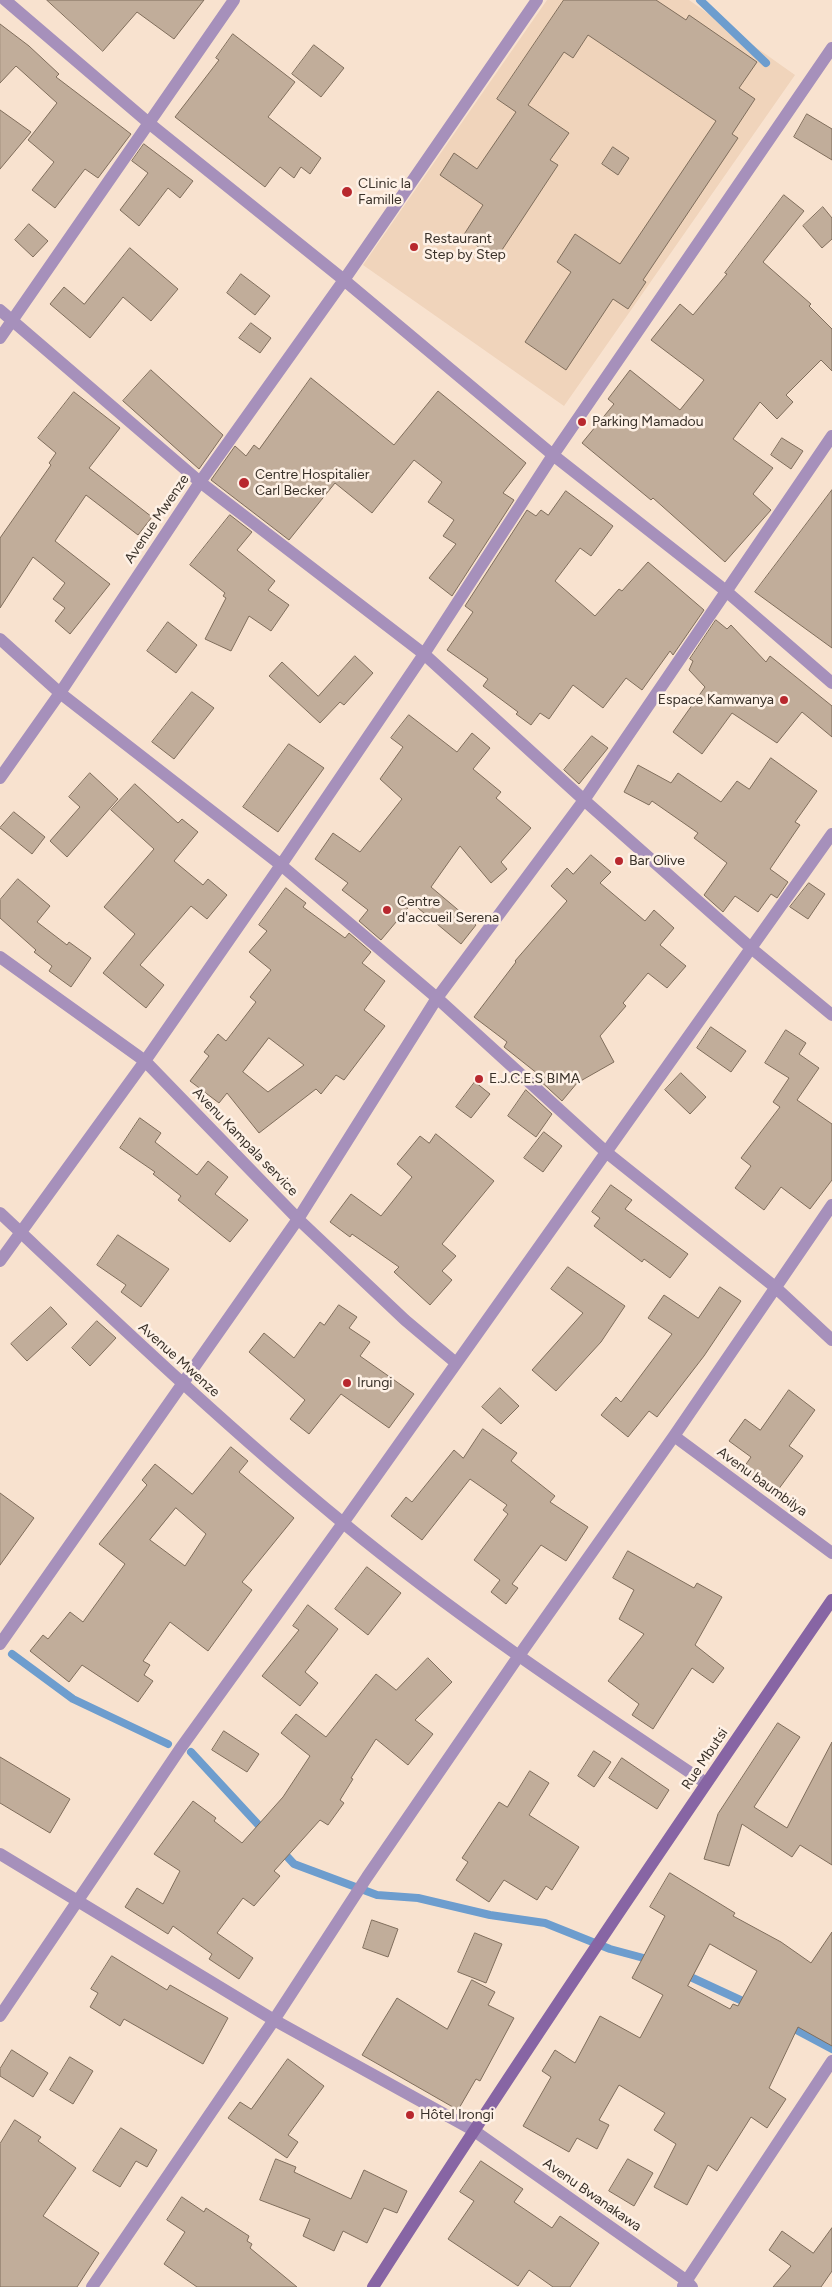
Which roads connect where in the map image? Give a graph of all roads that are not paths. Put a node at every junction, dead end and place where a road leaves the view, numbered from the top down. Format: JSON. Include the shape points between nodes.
{"nodes":[{"id":1,"x":5,"y":0,"type":"edge"},
{"id":2,"x":234,"y":0,"type":"edge"},
{"id":3,"x":537,"y":0,"type":"edge"},
{"id":4,"x":832,"y":48,"type":"edge"},
{"id":5,"x":150,"y":124,"type":"junction"},
{"id":6,"x":344,"y":280,"type":"junction"},
{"id":7,"x":0,"y":310,"type":"edge"},
{"id":8,"x":13,"y":320,"type":"junction"},
{"id":9,"x":0,"y":338,"type":"edge"},
{"id":10,"x":832,"y":436,"type":"edge"},
{"id":11,"x":553,"y":455,"type":"junction"},
{"id":12,"x":200,"y":482,"type":"junction"},
{"id":13,"x":726,"y":590,"type":"junction"},
{"id":14,"x":0,"y":639,"type":"edge"},
{"id":15,"x":424,"y":654,"type":"junction"},
{"id":16,"x":832,"y":683,"type":"edge"},
{"id":17,"x":60,"y":693,"type":"junction"},
{"id":18,"x":0,"y":778,"type":"edge"},
{"id":19,"x":584,"y":800,"type":"junction"},
{"id":20,"x":832,"y":834,"type":"edge"},
{"id":21,"x":281,"y":865,"type":"junction"},
{"id":22,"x":751,"y":948,"type":"junction"},
{"id":23,"x":0,"y":957,"type":"edge"},
{"id":24,"x":437,"y":998,"type":"junction"},
{"id":25,"x":832,"y":1015,"type":"edge"},
{"id":26,"x":145,"y":1061,"type":"junction"},
{"id":27,"x":606,"y":1152,"type":"junction"},
{"id":28,"x":832,"y":1205,"type":"edge"},
{"id":29,"x":0,"y":1213,"type":"edge"},
{"id":30,"x":298,"y":1219,"type":"junction"},
{"id":31,"x":21,"y":1232,"type":"junction"},
{"id":32,"x":0,"y":1261,"type":"edge"},
{"id":33,"x":775,"y":1287,"type":"junction"},
{"id":34,"x":832,"y":1340,"type":"edge"},
{"id":35,"x":456,"y":1363,"type":"junction"},
{"id":36,"x":182,"y":1384,"type":"junction"},
{"id":37,"x":674,"y":1436,"type":"junction"},
{"id":38,"x":343,"y":1523,"type":"junction"},
{"id":39,"x":832,"y":1553,"type":"edge"},
{"id":40,"x":832,"y":1600,"type":"edge"},
{"id":41,"x":0,"y":1644,"type":"edge"},
{"id":42,"x":518,"y":1657,"type":"junction"},
{"id":43,"x":706,"y":1783,"type":"junction"},
{"id":44,"x":0,"y":1854,"type":"edge"},
{"id":45,"x":78,"y":1900,"type":"junction"},
{"id":46,"x":0,"y":2016,"type":"edge"},
{"id":47,"x":274,"y":2020,"type":"junction"},
{"id":48,"x":832,"y":2061,"type":"edge"},
{"id":49,"x":473,"y":2130,"type":"junction"},
{"id":50,"x":687,"y":2285,"type":"edge"},
{"id":51,"x":92,"y":2287,"type":"edge"},
{"id":52,"x":372,"y":2287,"type":"edge"}],
"edges":[{"from":1,"to":5,"type":"street"},
{"from":2,"to":5,"type":"street"},
{"from":3,"to":6,"type":"street","name":"Avenue Mwenze"},
{"from":4,"to":11,"type":"street"},
{"from":5,"to":6,"type":"street"},
{"from":5,"to":8,"type":"street"},
{"from":6,"to":11,"type":"street"},
{"from":6,"to":12,"type":"street","name":"Avenue Mwenze"},
{"from":7,"to":8,"type":"street"},
{"from":8,"to":9,"type":"street"},
{"from":8,"to":12,"type":"street"},
{"from":10,"to":13,"type":"street"},
{"from":11,"to":13,"type":"street"},
{"from":11,"to":15,"type":"street"},
{"from":12,"to":15,"type":"street"},
{"from":12,"to":17,"type":"street","name":"Avenue Mwenze"},
{"from":13,"to":16,"type":"street"},
{"from":13,"to":19,"type":"street"},
{"from":14,"to":17,"type":"street"},
{"from":15,"to":19,"type":"street"},
{"from":15,"to":21,"type":"street"},
{"from":17,"to":18,"type":"street","name":"Avenue Mwenze"},
{"from":17,"to":21,"type":"street"},
{"from":19,"to":22,"type":"street"},
{"from":19,"to":24,"type":"street"},
{"from":20,"to":22,"type":"street"},
{"from":21,"to":24,"type":"street"},
{"from":21,"to":26,"type":"street"},
{"from":22,"to":25,"type":"street"},
{"from":22,"to":27,"type":"street"},
{"from":23,"to":26,"type":"street","name":"Avenu Kampala service"},
{"from":24,"to":27,"type":"street"},
{"from":24,"to":30,"type":"street"},
{"from":26,"to":30,"type":"street","name":"Avenu Kampala service"},
{"from":26,"to":31,"type":"street"},
{"from":27,"to":33,"type":"street"},
{"from":27,"to":35,"type":"street"},
{"from":28,"to":33,"type":"street"},
{"from":29,"to":31,"type":"street","name":"Avenue Mwenze"},
{"from":30,"to":35,"type":"street","name":"Avenu Kampala service","via":[[405,1320]]},
{"from":30,"to":36,"type":"street"},
{"from":31,"to":32,"type":"street"},
{"from":31,"to":36,"type":"street","name":"Avenue Mwenze"},
{"from":33,"to":34,"type":"street"},
{"from":33,"to":37,"type":"street"},
{"from":35,"to":38,"type":"street"},
{"from":36,"to":38,"type":"street","name":"Avenue Mwenze"},
{"from":36,"to":41,"type":"street"},
{"from":37,"to":39,"type":"street","name":"Avenu baumbilya"},
{"from":37,"to":42,"type":"street"},
{"from":38,"to":42,"type":"street","name":"Avenue Mwenze"},
{"from":38,"to":45,"type":"street","via":[[180,1749]]},
{"from":40,"to":43,"type":"street","name":"Rue Mbutsi"},
{"from":42,"to":43,"type":"street","name":"Avenue Mwenze"},
{"from":42,"to":47,"type":"street","via":[[367,1877]]},
{"from":43,"to":49,"type":"street","name":"Rue Mbutsi"},
{"from":44,"to":45,"type":"street","name":"Avenu Bwanakawa"},
{"from":45,"to":46,"type":"street"},
{"from":45,"to":47,"type":"street","name":"Avenu Bwanakawa"},
{"from":47,"to":49,"type":"street","name":"Avenu Bwanakawa"},
{"from":47,"to":51,"type":"street"},
{"from":48,"to":50,"type":"street"},
{"from":49,"to":50,"type":"street","name":"Avenu Bwanakawa"},
{"from":49,"to":52,"type":"street"}]}
